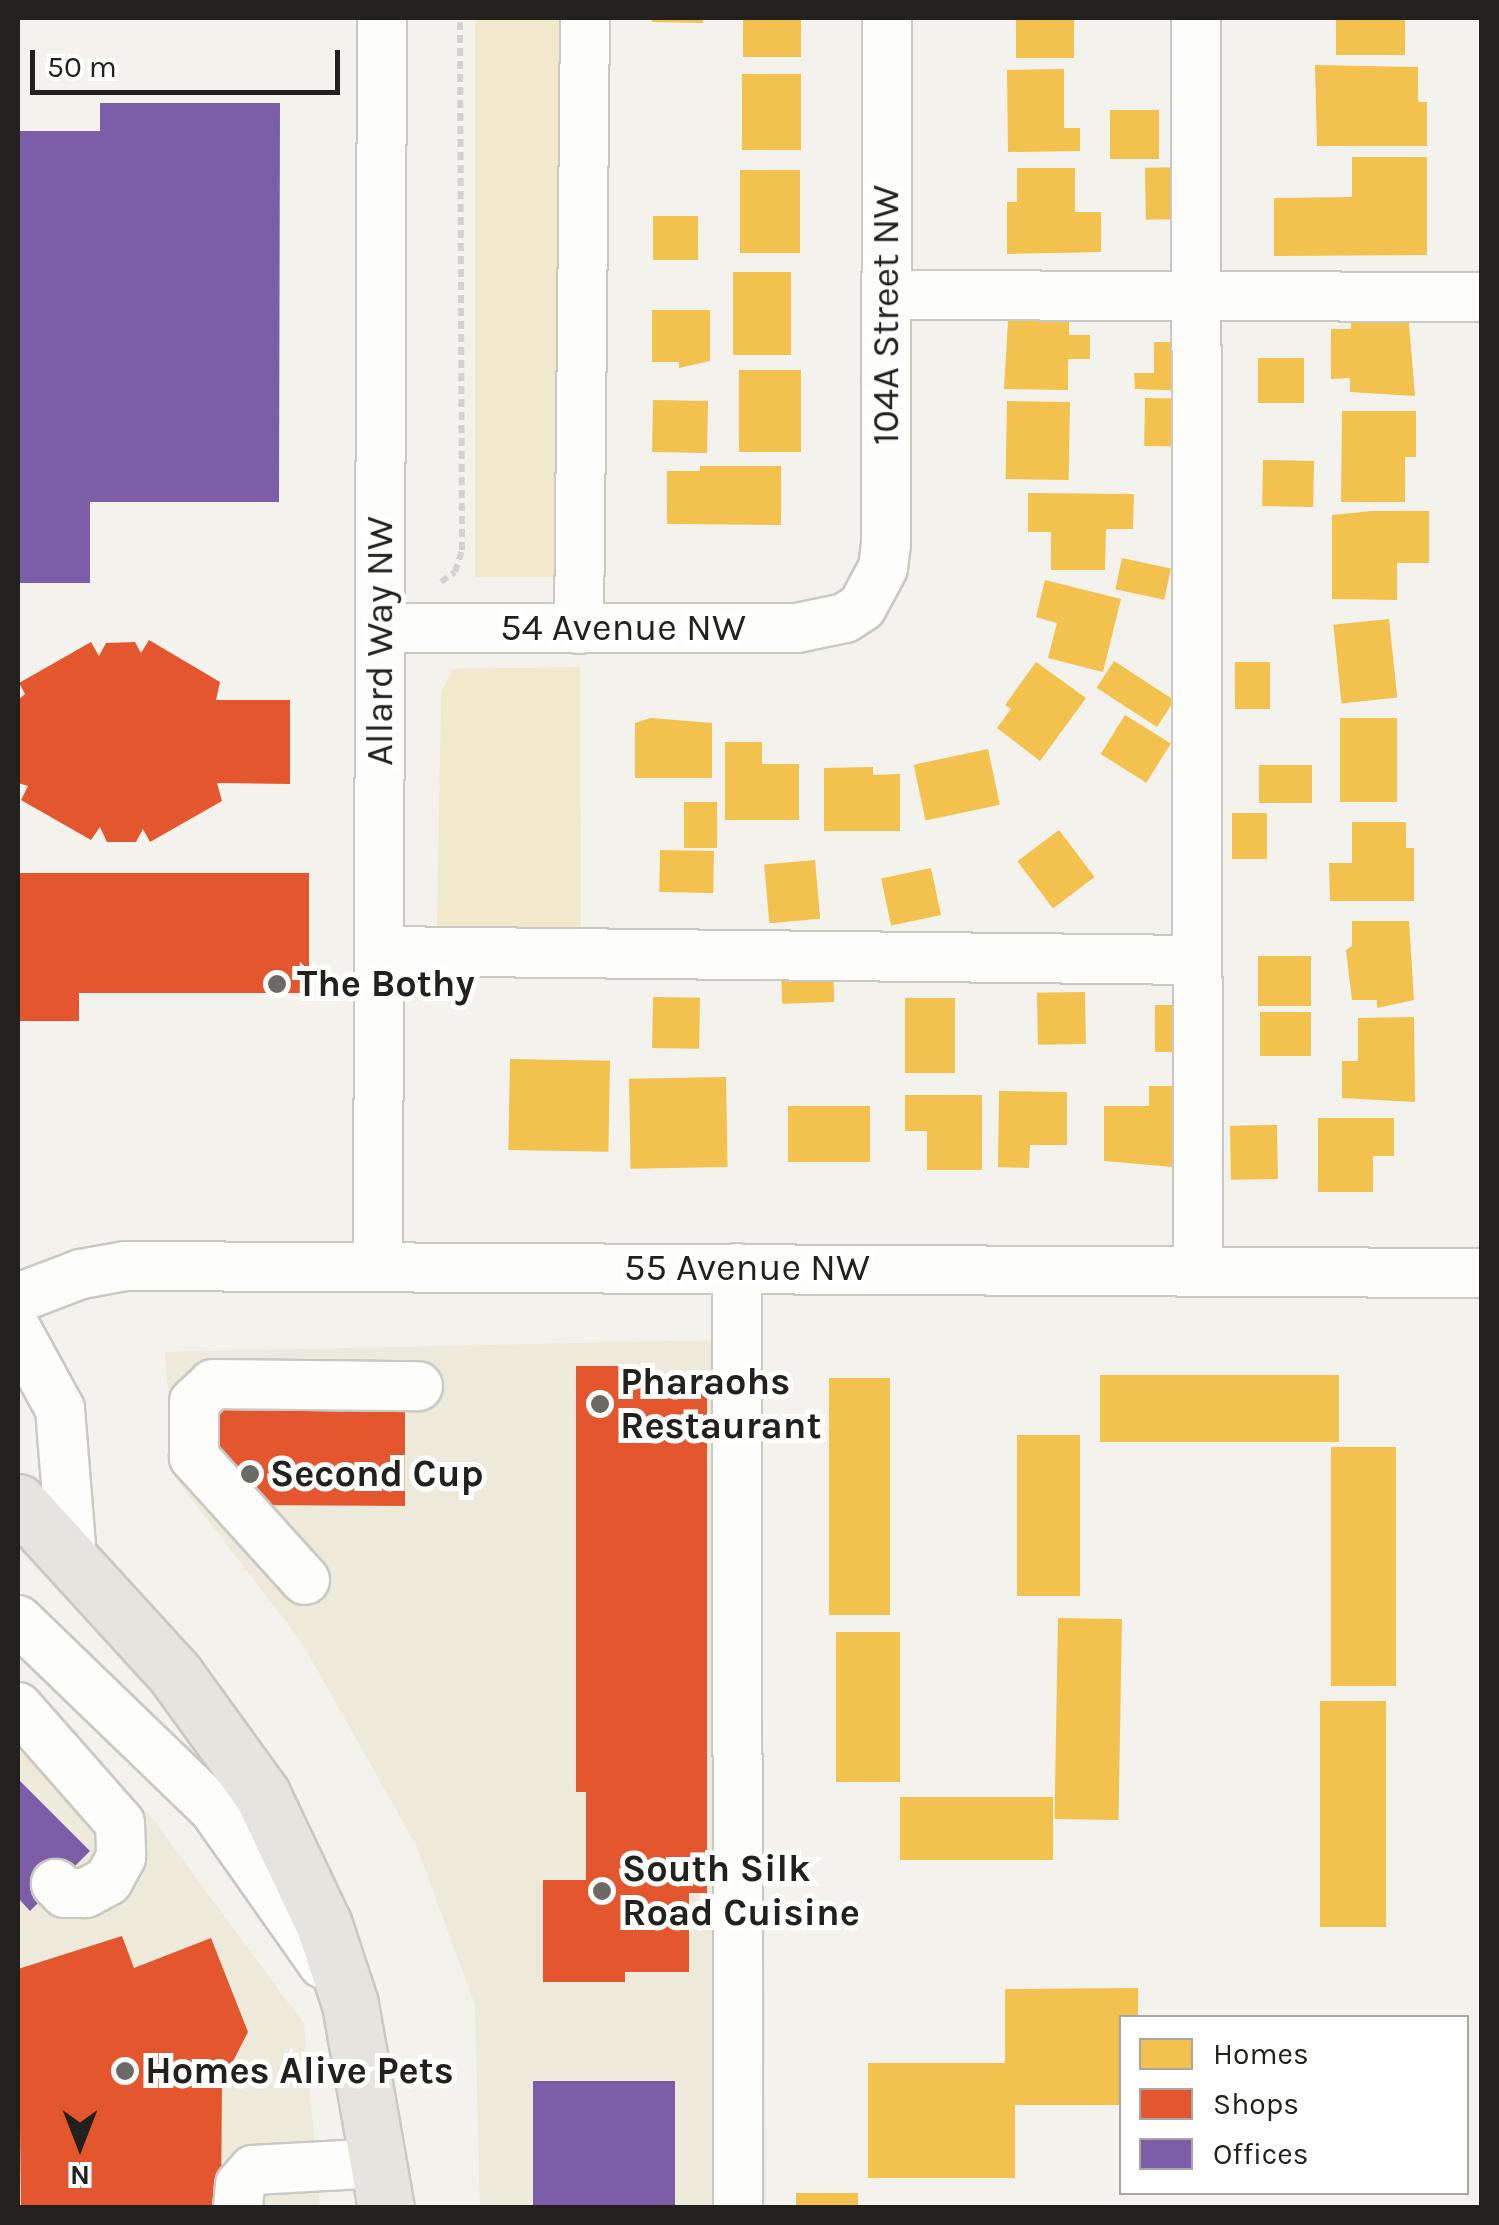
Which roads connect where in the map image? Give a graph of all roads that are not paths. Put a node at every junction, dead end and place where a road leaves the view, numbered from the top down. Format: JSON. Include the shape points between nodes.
{"nodes":[{"id":1,"x":382,"y":18,"type":"edge"},
{"id":2,"x":585,"y":18,"type":"edge"},
{"id":3,"x":887,"y":18,"type":"edge"},
{"id":4,"x":1196,"y":18,"type":"edge"},
{"id":5,"x":886,"y":295,"type":"junction"},
{"id":6,"x":1197,"y":296,"type":"junction"},
{"id":7,"x":1482,"y":297,"type":"edge"},
{"id":8,"x":862,"y":607,"type":"joint"},
{"id":9,"x":380,"y":628,"type":"junction"},
{"id":10,"x":578,"y":629,"type":"junction"},
{"id":11,"x":379,"y":950,"type":"junction"},
{"id":12,"x":1198,"y":960,"type":"junction"},
{"id":13,"x":378,"y":1265,"type":"junction"},
{"id":14,"x":737,"y":1268,"type":"junction"},
{"id":15,"x":1198,"y":1271,"type":"junction"},
{"id":16,"x":1482,"y":1272,"type":"edge"},
{"id":17,"x":18,"y":1298,"type":"edge"},
{"id":18,"x":18,"y":1332,"type":"edge"},
{"id":19,"x":418,"y":1386,"type":"dead end"},
{"id":20,"x":18,"y":1502,"type":"edge"},
{"id":21,"x":72,"y":1559,"type":"junction"},
{"id":22,"x":306,"y":1580,"type":"dead end"},
{"id":23,"x":18,"y":1620,"type":"edge"},
{"id":24,"x":18,"y":1707,"type":"edge"},
{"id":25,"x":56,"y":1884,"type":"dead end"},
{"id":26,"x":355,"y":2023,"type":"junction"},
{"id":27,"x":384,"y":2185,"type":"edge"},
{"id":28,"x":238,"y":2208,"type":"edge"},
{"id":29,"x":738,"y":2208,"type":"edge"}],
"edges":[{"from":1,"to":9,"type":"street","name":"Allard Way NW"},
{"from":2,"to":10,"type":"street"},
{"from":3,"to":5,"type":"street","name":"104A Street NW"},
{"from":4,"to":6,"type":"street"},
{"from":5,"to":6,"type":"street"},
{"from":5,"to":8,"type":"street","name":"104A Street NW","via":[[886,545],[884,568]]},
{"from":6,"to":7,"type":"street"},
{"from":6,"to":12,"type":"street"},
{"from":8,"to":10,"type":"street","name":"54 Avenue NW","via":[[846,618],[797,628]]},
{"from":9,"to":10,"type":"street","name":"54 Avenue NW"},
{"from":9,"to":11,"type":"street","name":"Allard Way NW"},
{"from":11,"to":12,"type":"street"},
{"from":11,"to":13,"type":"street","name":"Allard Way NW"},
{"from":12,"to":15,"type":"street"},
{"from":13,"to":14,"type":"street","name":"55 Avenue NW"},
{"from":13,"to":17,"type":"street","name":"55 Avenue NW","via":[[102,1268]]},
{"from":14,"to":15,"type":"street","name":"55 Avenue NW"},
{"from":14,"to":29,"type":"street"},
{"from":15,"to":16,"type":"street","name":"55 Avenue NW"},
{"from":18,"to":21,"type":"street","via":[[60,1409]]},
{"from":19,"to":22,"type":"street","via":[[213,1384],[194,1402],[194,1457]]},
{"from":20,"to":21,"type":"main road"},
{"from":21,"to":26,"type":"main road","via":[[175,1674],[254,1780],[324,1925]]},
{"from":23,"to":26,"type":"street","via":[[213,1808]]},
{"from":24,"to":25,"type":"street","via":[[120,1823],[121,1858],[108,1881],[85,1894],[66,1893]]},
{"from":26,"to":27,"type":"main road"},
{"from":27,"to":28,"type":"street","via":[[254,2170],[240,2185]]}]}
